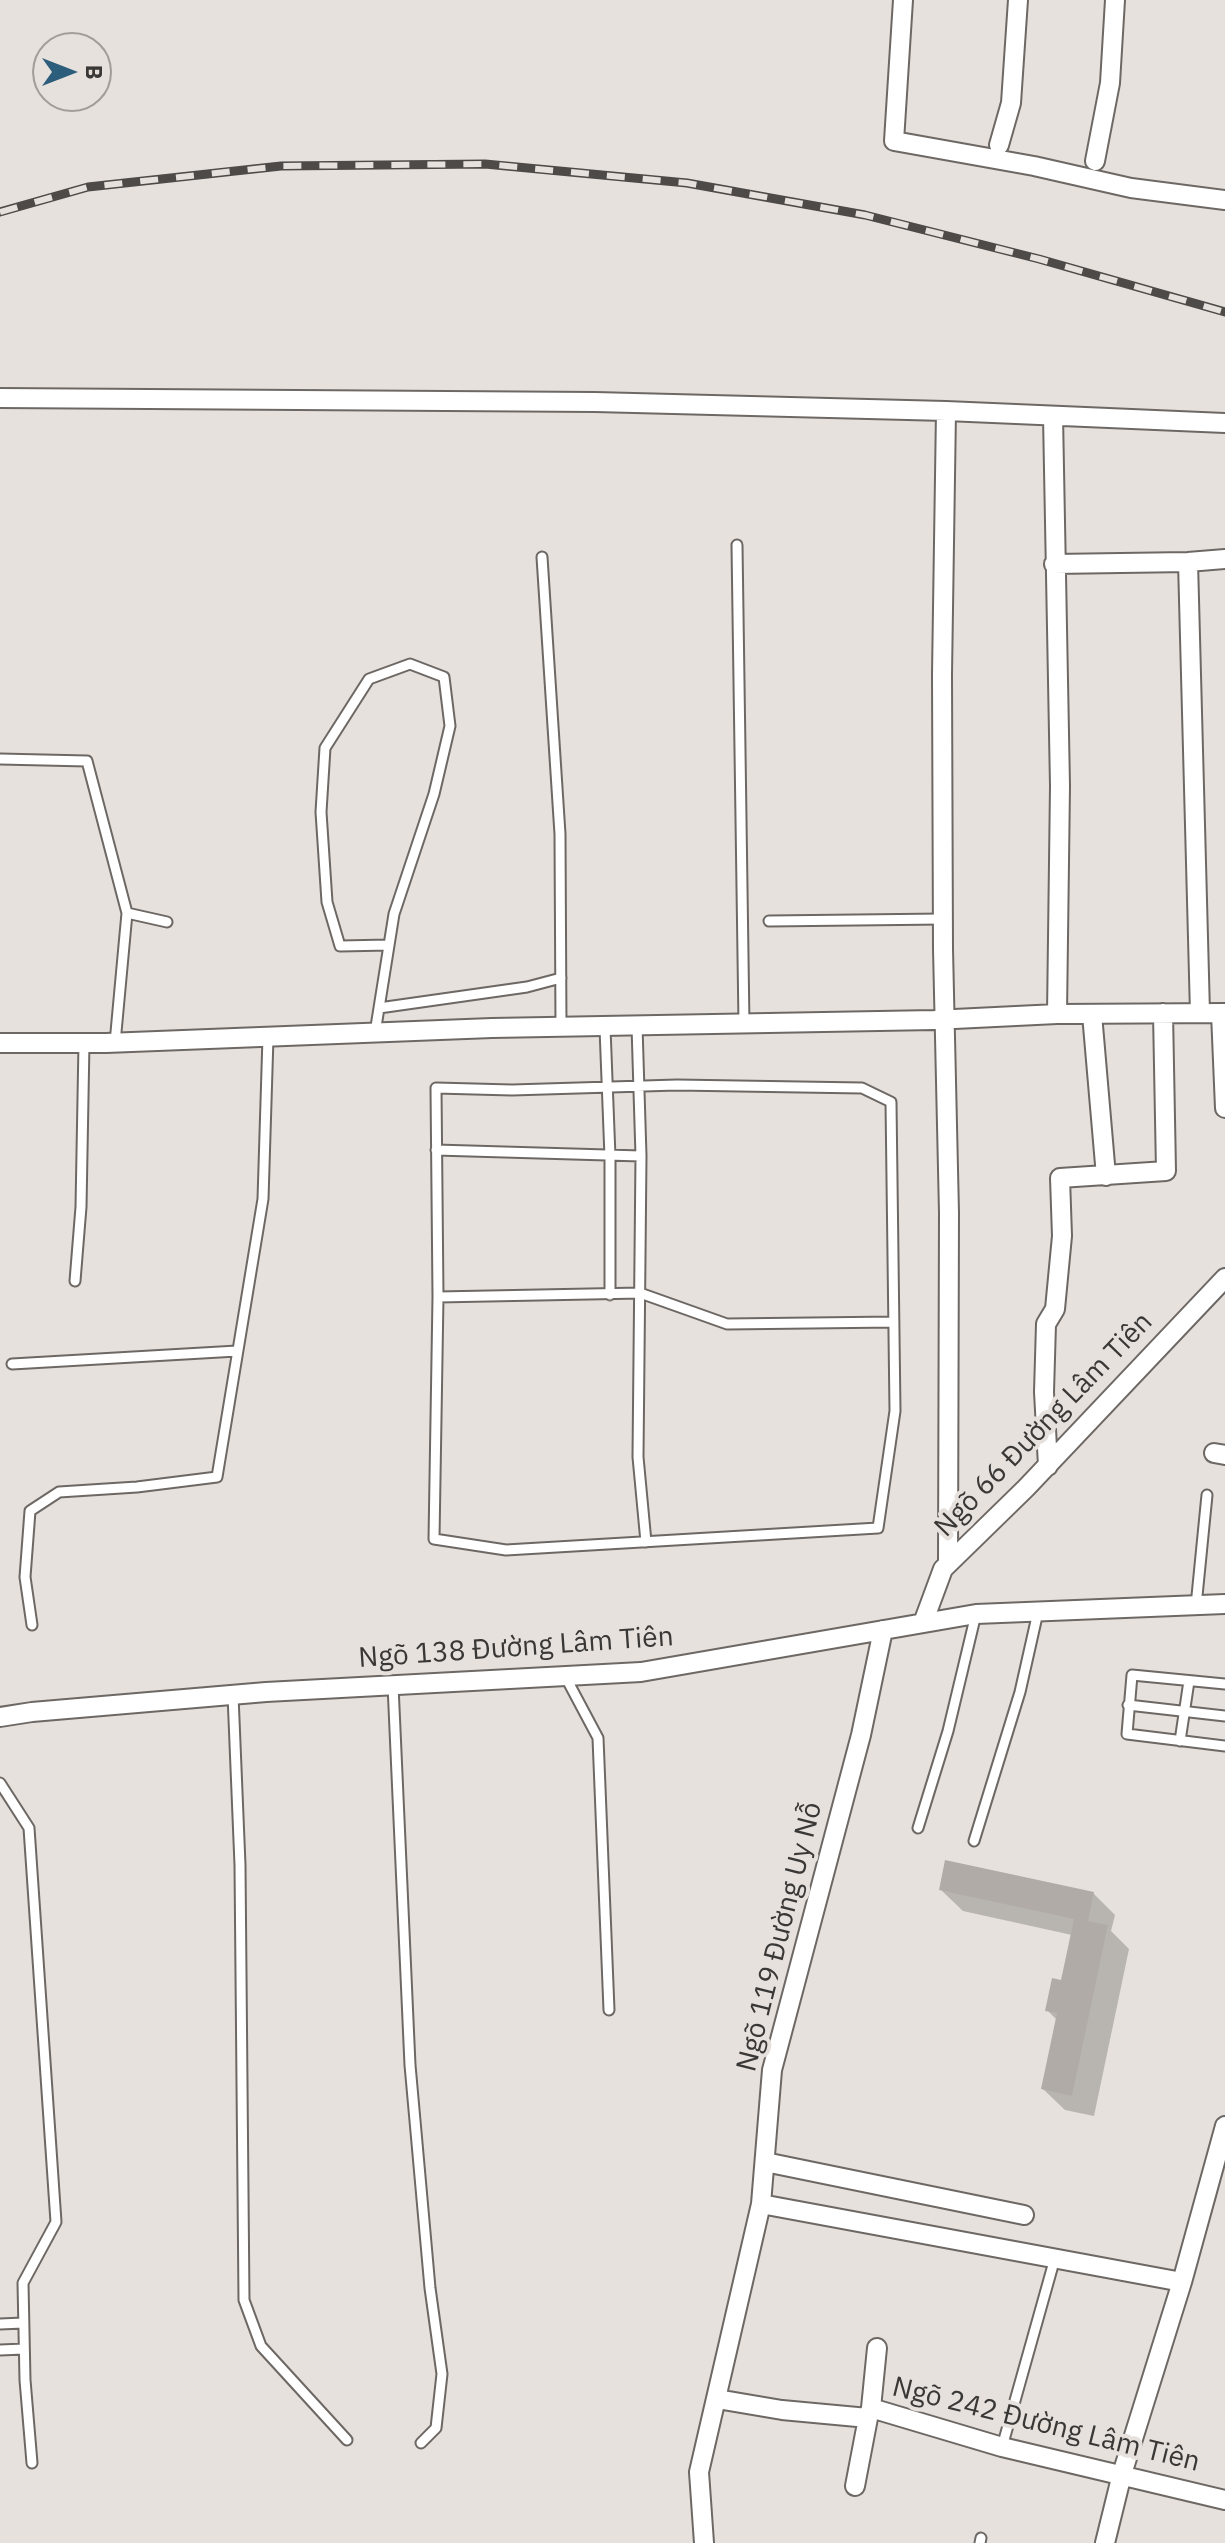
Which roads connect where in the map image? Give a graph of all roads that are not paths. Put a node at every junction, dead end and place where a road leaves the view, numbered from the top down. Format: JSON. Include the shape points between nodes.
{"nodes":[{"id":1,"x":903,"y":0,"type":"edge"},
{"id":2,"x":1018,"y":0,"type":"edge"},
{"id":3,"x":1115,"y":0,"type":"edge"},
{"id":4,"x":999,"y":145,"type":"dead end"},
{"id":5,"x":1095,"y":161,"type":"dead end"},
{"id":6,"x":1225,"y":200,"type":"edge"},
{"id":7,"x":0,"y":398,"type":"edge"},
{"id":8,"x":946,"y":411,"type":"junction"},
{"id":9,"x":1053,"y":416,"type":"junction"},
{"id":10,"x":1225,"y":423,"type":"edge"},
{"id":11,"x":737,"y":545,"type":"dead end"},
{"id":12,"x":542,"y":557,"type":"dead end"},
{"id":13,"x":1225,"y":559,"type":"edge"},
{"id":14,"x":1188,"y":562,"type":"junction"},
{"id":15,"x":1054,"y":564,"type":"junction"},
{"id":16,"x":0,"y":759,"type":"edge"},
{"id":17,"x":127,"y":913,"type":"junction"},
{"id":18,"x":943,"y":919,"type":"junction"},
{"id":19,"x":769,"y":921,"type":"dead end"},
{"id":20,"x":167,"y":922,"type":"dead end"},
{"id":21,"x":389,"y":945,"type":"junction"},
{"id":22,"x":561,"y":978,"type":"junction"},
{"id":23,"x":379,"y":1008,"type":"junction"},
{"id":24,"x":1163,"y":1013,"type":"junction"},
{"id":25,"x":1200,"y":1013,"type":"junction"},
{"id":26,"x":1223,"y":1013,"type":"edge"},
{"id":27,"x":1057,"y":1014,"type":"junction"},
{"id":28,"x":1092,"y":1014,"type":"junction"},
{"id":29,"x":944,"y":1020,"type":"junction"},
{"id":30,"x":744,"y":1024,"type":"junction"},
{"id":31,"x":637,"y":1026,"type":"junction"},
{"id":32,"x":561,"y":1027,"type":"junction"},
{"id":33,"x":605,"y":1028,"type":"junction"},
{"id":34,"x":375,"y":1033,"type":"junction"},
{"id":35,"x":268,"y":1037,"type":"junction"},
{"id":36,"x":0,"y":1043,"type":"edge"},
{"id":37,"x":84,"y":1043,"type":"junction"},
{"id":38,"x":115,"y":1043,"type":"junction"},
{"id":39,"x":606,"y":1087,"type":"junction"},
{"id":40,"x":640,"y":1087,"type":"junction"},
{"id":41,"x":1225,"y":1108,"type":"edge"},
{"id":42,"x":436,"y":1150,"type":"junction"},
{"id":43,"x":641,"y":1156,"type":"junction"},
{"id":44,"x":610,"y":1157,"type":"junction"},
{"id":45,"x":1106,"y":1176,"type":"junction"},
{"id":46,"x":1225,"y":1278,"type":"edge"},
{"id":47,"x":75,"y":1281,"type":"dead end"},
{"id":48,"x":640,"y":1293,"type":"junction"},
{"id":49,"x":610,"y":1295,"type":"junction"},
{"id":50,"x":438,"y":1297,"type":"junction"},
{"id":51,"x":894,"y":1322,"type":"junction"},
{"id":52,"x":237,"y":1351,"type":"junction"},
{"id":53,"x":12,"y":1364,"type":"dead end"},
{"id":54,"x":1048,"y":1466,"type":"junction"},
{"id":55,"x":1207,"y":1495,"type":"dead end"},
{"id":56,"x":646,"y":1542,"type":"junction"},
{"id":57,"x":948,"y":1563,"type":"junction"},
{"id":58,"x":1225,"y":1604,"type":"edge"},
{"id":59,"x":1196,"y":1606,"type":"junction"},
{"id":60,"x":1038,"y":1612,"type":"junction"},
{"id":61,"x":976,"y":1614,"type":"junction"},
{"id":62,"x":923,"y":1623,"type":"junction"},
{"id":63,"x":32,"y":1625,"type":"dead end"},
{"id":64,"x":883,"y":1630,"type":"junction"},
{"id":65,"x":565,"y":1676,"type":"junction"},
{"id":66,"x":1189,"y":1681,"type":"junction"},
{"id":67,"x":1225,"y":1684,"type":"edge"},
{"id":68,"x":393,"y":1685,"type":"junction"},
{"id":69,"x":233,"y":1695,"type":"junction"},
{"id":70,"x":1128,"y":1705,"type":"junction"},
{"id":71,"x":1185,"y":1711,"type":"junction"},
{"id":72,"x":1225,"y":1716,"type":"edge"},
{"id":73,"x":0,"y":1717,"type":"edge"},
{"id":74,"x":1180,"y":1741,"type":"junction"},
{"id":75,"x":1225,"y":1746,"type":"edge"},
{"id":76,"x":0,"y":1783,"type":"edge"},
{"id":77,"x":918,"y":1828,"type":"dead end"},
{"id":78,"x":974,"y":1841,"type":"dead end"},
{"id":79,"x":609,"y":2010,"type":"dead end"},
{"id":80,"x":1225,"y":2126,"type":"edge"},
{"id":81,"x":765,"y":2162,"type":"junction"},
{"id":82,"x":761,"y":2204,"type":"junction"},
{"id":83,"x":1024,"y":2215,"type":"dead end"},
{"id":84,"x":1055,"y":2258,"type":"junction"},
{"id":85,"x":1182,"y":2282,"type":"junction"},
{"id":86,"x":23,"y":2323,"type":"junction"},
{"id":87,"x":0,"y":2324,"type":"edge"},
{"id":88,"x":877,"y":2348,"type":"dead end"},
{"id":89,"x":24,"y":2349,"type":"junction"},
{"id":90,"x":0,"y":2350,"type":"edge"},
{"id":91,"x":717,"y":2399,"type":"junction"},
{"id":92,"x":870,"y":2413,"type":"junction"},
{"id":93,"x":347,"y":2440,"type":"dead end"},
{"id":94,"x":421,"y":2443,"type":"dead end"},
{"id":95,"x":1002,"y":2447,"type":"junction"},
{"id":96,"x":32,"y":2463,"type":"dead end"},
{"id":97,"x":1122,"y":2474,"type":"junction"},
{"id":98,"x":855,"y":2486,"type":"dead end"},
{"id":99,"x":1225,"y":2500,"type":"edge"},
{"id":100,"x":704,"y":2543,"type":"edge"},
{"id":101,"x":1105,"y":2543,"type":"edge"}],
"edges":[{"from":1,"to":6,"type":"street","via":[[894,141],[1131,188]]},
{"from":2,"to":4,"type":"street","via":[[1011,103]]},
{"from":3,"to":5,"type":"street","via":[[1110,83]]},
{"from":7,"to":8,"type":"street","via":[[595,402]]},
{"from":8,"to":9,"type":"street"},
{"from":8,"to":18,"type":"street"},
{"from":9,"to":10,"type":"street"},
{"from":9,"to":15,"type":"street"},
{"from":11,"to":30,"type":"lane"},
{"from":12,"to":22,"type":"lane","via":[[560,834]]},
{"from":13,"to":14,"type":"street"},
{"from":14,"to":15,"type":"street"},
{"from":14,"to":25,"type":"street"},
{"from":15,"to":27,"type":"street","via":[[1060,786]]},
{"from":16,"to":17,"type":"lane","via":[[87,761]]},
{"from":17,"to":20,"type":"lane"},
{"from":17,"to":38,"type":"lane"},
{"from":18,"to":19,"type":"lane"},
{"from":18,"to":29,"type":"street"},
{"from":21,"to":21,"type":"lane","via":[[450,726],[444,677],[410,664],[369,679],[325,748],[321,812],[327,902],[340,946]]},
{"from":21,"to":23,"type":"lane"},
{"from":22,"to":23,"type":"lane"},
{"from":22,"to":32,"type":"lane"},
{"from":23,"to":34,"type":"lane"},
{"from":24,"to":25,"type":"street"},
{"from":24,"to":28,"type":"street"},
{"from":24,"to":45,"type":"street","via":[[1166,1171]]},
{"from":25,"to":26,"type":"street"},
{"from":26,"to":41,"type":"street"},
{"from":27,"to":28,"type":"street"},
{"from":27,"to":29,"type":"street"},
{"from":28,"to":45,"type":"street"},
{"from":29,"to":30,"type":"street"},
{"from":29,"to":57,"type":"street"},
{"from":30,"to":31,"type":"street"},
{"from":31,"to":33,"type":"street"},
{"from":31,"to":40,"type":"lane"},
{"from":32,"to":33,"type":"street"},
{"from":32,"to":34,"type":"street"},
{"from":33,"to":39,"type":"lane"},
{"from":34,"to":35,"type":"street"},
{"from":35,"to":38,"type":"street"},
{"from":35,"to":52,"type":"lane","via":[[263,1199]]},
{"from":36,"to":37,"type":"street"},
{"from":37,"to":38,"type":"street"},
{"from":37,"to":47,"type":"lane"},
{"from":39,"to":40,"type":"lane"},
{"from":39,"to":42,"type":"lane","via":[[436,1088]]},
{"from":39,"to":44,"type":"lane"},
{"from":40,"to":43,"type":"lane"},
{"from":40,"to":51,"type":"lane","via":[[862,1088],[891,1102]]},
{"from":42,"to":44,"type":"lane"},
{"from":42,"to":50,"type":"lane"},
{"from":43,"to":44,"type":"lane"},
{"from":43,"to":48,"type":"lane"},
{"from":44,"to":49,"type":"lane"},
{"from":45,"to":54,"type":"street","via":[[1060,1178],[1062,1236],[1055,1309],[1046,1324]]},
{"from":46,"to":54,"type":"street","name":"Ngõ 66 Đường Lâm Tiên"},
{"from":48,"to":49,"type":"lane"},
{"from":48,"to":51,"type":"lane","via":[[727,1324]]},
{"from":48,"to":56,"type":"lane","via":[[638,1457]]},
{"from":49,"to":50,"type":"lane"},
{"from":50,"to":56,"type":"lane","via":[[434,1539],[506,1550]]},
{"from":51,"to":56,"type":"lane","via":[[895,1411],[878,1528]]},
{"from":52,"to":53,"type":"lane"},
{"from":52,"to":63,"type":"lane","via":[[217,1477],[59,1492],[30,1511],[25,1577]]},
{"from":54,"to":57,"type":"street","name":"Ngõ 66 Đường Lâm Tiên"},
{"from":55,"to":59,"type":"lane"},
{"from":57,"to":62,"type":"street","name":"Ngõ 66 Đường Lâm Tiên"},
{"from":58,"to":59,"type":"street","name":"Ngõ 138 Đường Lâm Tiên"},
{"from":59,"to":60,"type":"street","name":"Ngõ 138 Đường Lâm Tiên"},
{"from":60,"to":61,"type":"street","name":"Ngõ 138 Đường Lâm Tiên"},
{"from":60,"to":78,"type":"lane","via":[[1020,1692]]},
{"from":61,"to":62,"type":"street","name":"Ngõ 138 Đường Lâm Tiên"},
{"from":61,"to":77,"type":"lane"},
{"from":62,"to":64,"type":"street","name":"Ngõ 138 Đường Lâm Tiên"},
{"from":64,"to":65,"type":"street","name":"Ngõ 138 Đường Lâm Tiên","via":[[641,1672]]},
{"from":64,"to":81,"type":"street","name":"Ngõ 119 Đường Uy Nỗ","via":[[861,1735],[772,2070]]},
{"from":65,"to":68,"type":"street","name":"Ngõ 138 Đường Lâm Tiên"},
{"from":65,"to":79,"type":"lane","via":[[598,1738]]},
{"from":66,"to":67,"type":"lane"},
{"from":66,"to":70,"type":"lane","via":[[1132,1675]]},
{"from":66,"to":71,"type":"lane"},
{"from":68,"to":69,"type":"street","name":"Ngõ 138 Đường Lâm Tiên"},
{"from":68,"to":94,"type":"lane","via":[[410,2065],[442,2374],[436,2428]]},
{"from":69,"to":73,"type":"street","name":"Ngõ 138 Đường Lâm Tiên"},
{"from":69,"to":93,"type":"lane","via":[[244,2300],[261,2346]]},
{"from":70,"to":71,"type":"lane"},
{"from":70,"to":74,"type":"lane","via":[[1127,1734]]},
{"from":71,"to":72,"type":"lane"},
{"from":71,"to":74,"type":"lane"},
{"from":74,"to":75,"type":"lane"},
{"from":76,"to":86,"type":"lane","via":[[29,1828],[56,2222],[23,2283]]},
{"from":80,"to":85,"type":"street"},
{"from":81,"to":82,"type":"street","name":"Ngõ 119 Đường Uy Nỗ"},
{"from":81,"to":83,"type":"street"},
{"from":82,"to":84,"type":"street"},
{"from":82,"to":91,"type":"street","name":"Ngõ 119 Đường Uy Nỗ"},
{"from":84,"to":85,"type":"street"},
{"from":84,"to":95,"type":"lane"},
{"from":85,"to":97,"type":"street"},
{"from":86,"to":87,"type":"lane"},
{"from":86,"to":89,"type":"lane"},
{"from":88,"to":92,"type":"street"},
{"from":89,"to":90,"type":"lane"},
{"from":89,"to":96,"type":"lane"},
{"from":91,"to":92,"type":"street","name":"Ngõ 242 Đường Lâm Tiên","via":[[782,2410]]},
{"from":91,"to":100,"type":"street","name":"Ngõ 119 Đường Uy Nỗ","via":[[699,2472]]},
{"from":92,"to":95,"type":"street","name":"Ngõ 242 Đường Lâm Tiên"},
{"from":92,"to":98,"type":"street"},
{"from":95,"to":97,"type":"street","name":"Ngõ 242 Đường Lâm Tiên"},
{"from":97,"to":99,"type":"street","name":"Ngõ 242 Đường Lâm Tiên"},
{"from":97,"to":101,"type":"street"}]}
